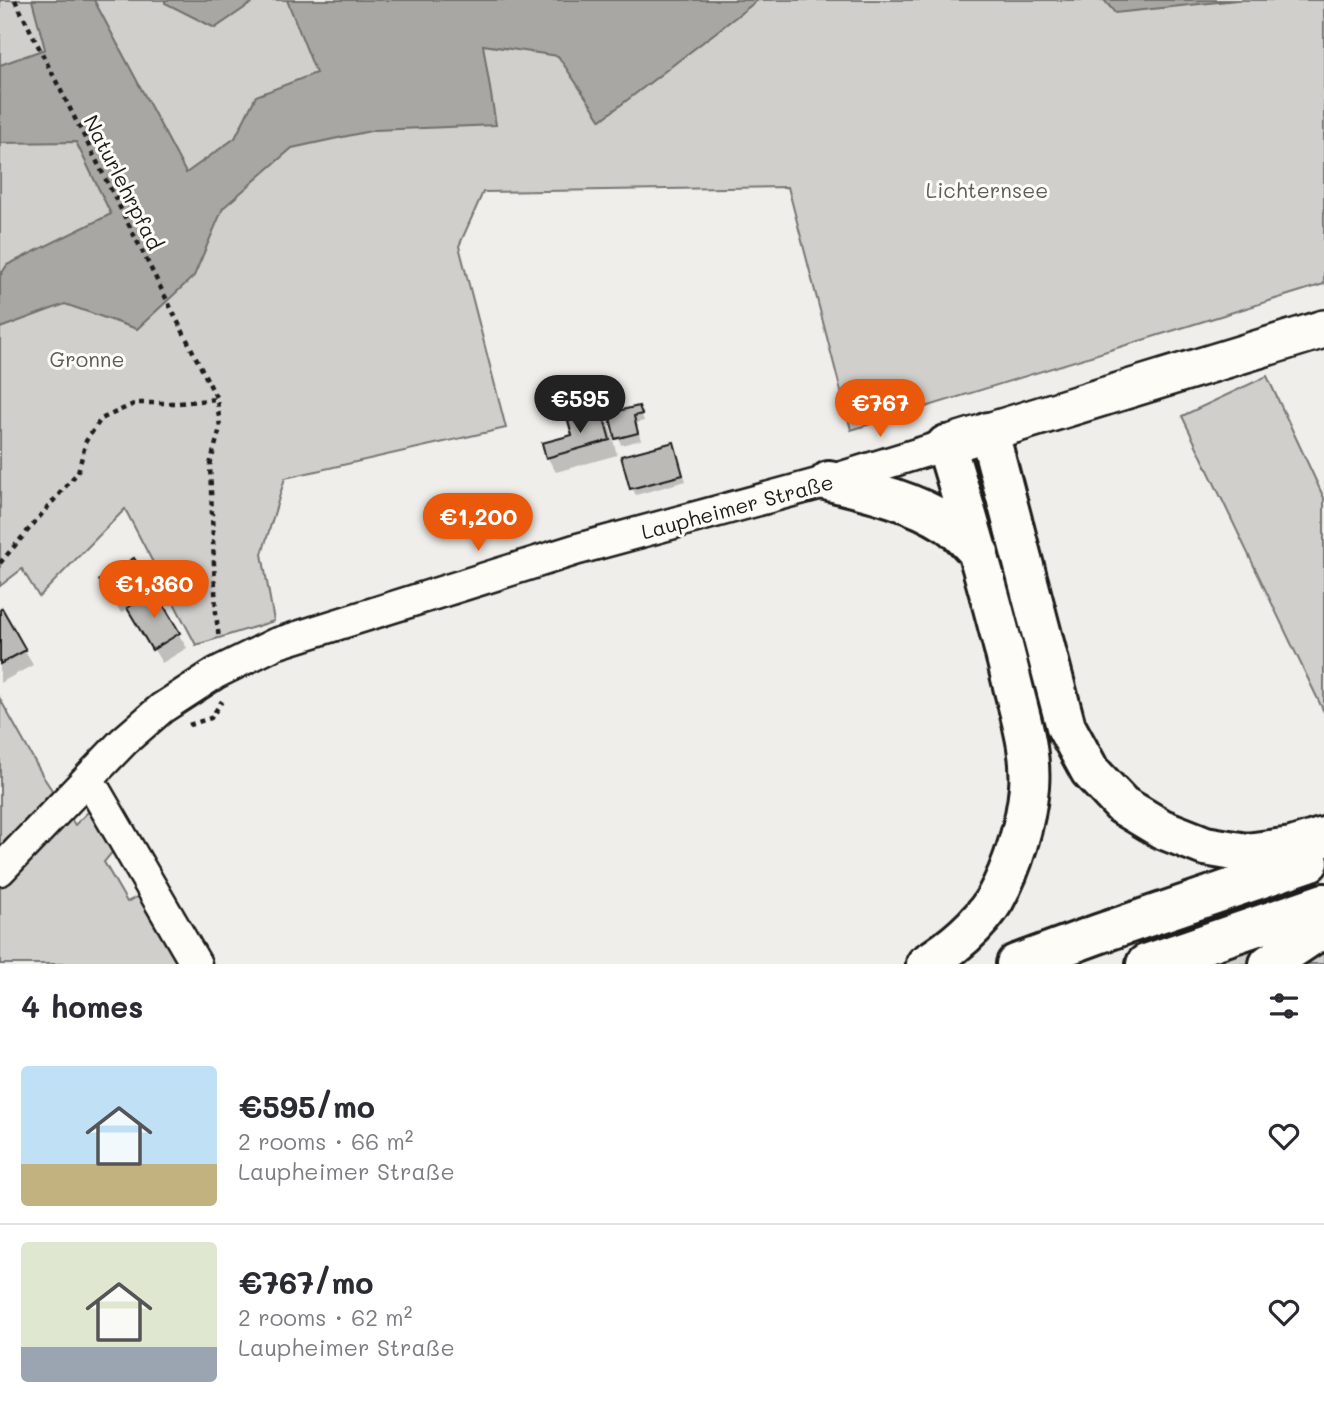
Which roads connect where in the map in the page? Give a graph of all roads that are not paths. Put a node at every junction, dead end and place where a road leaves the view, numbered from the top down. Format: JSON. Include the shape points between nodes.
{"nodes":[{"id":1,"x":1324,"y":329,"type":"edge"},
{"id":2,"x":989,"y":432,"type":"junction"},
{"id":3,"x":946,"y":445,"type":"junction"},
{"id":4,"x":829,"y":481,"type":"junction"},
{"id":5,"x":979,"y":553,"type":"junction"},
{"id":6,"x":89,"y":780,"type":"junction"},
{"id":7,"x":1324,"y":837,"type":"edge"},
{"id":8,"x":1324,"y":856,"type":"edge"},
{"id":9,"x":0,"y":870,"type":"edge"},
{"id":10,"x":1324,"y":903,"type":"edge"},
{"id":11,"x":1324,"y":930,"type":"edge"},
{"id":12,"x":196,"y":964,"type":"edge"},
{"id":13,"x":926,"y":964,"type":"edge"},
{"id":14,"x":1016,"y":964,"type":"edge"},
{"id":15,"x":1146,"y":964,"type":"edge"},
{"id":16,"x":1269,"y":964,"type":"edge"}],
"edges":[{"from":1,"to":2,"type":"main road","name":"Laupheimer Straße"},
{"from":2,"to":3,"type":"main road","name":"Laupheimer Straße"},
{"from":2,"to":7,"type":"highway","via":[[1066,727],[1090,771],[1122,805],[1162,829],[1205,846],[1246,853]]},
{"from":3,"to":4,"type":"street","name":"Laupheimer Straße"},
{"from":3,"to":5,"type":"highway"},
{"from":4,"to":5,"type":"highway","via":[[917,507],[950,524]]},
{"from":4,"to":6,"type":"street","name":"Laupheimer Straße","via":[[578,549],[275,645],[215,673],[162,708]]},
{"from":5,"to":13,"type":"highway","via":[[1029,754],[1029,787],[1011,862],[995,900],[971,929]]},
{"from":6,"to":9,"type":"street","name":"Laupheimer Straße"},
{"from":6,"to":12,"type":"street"},
{"from":8,"to":14,"type":"highway"},
{"from":10,"to":15,"type":"highway"},
{"from":11,"to":16,"type":"highway"}]}
